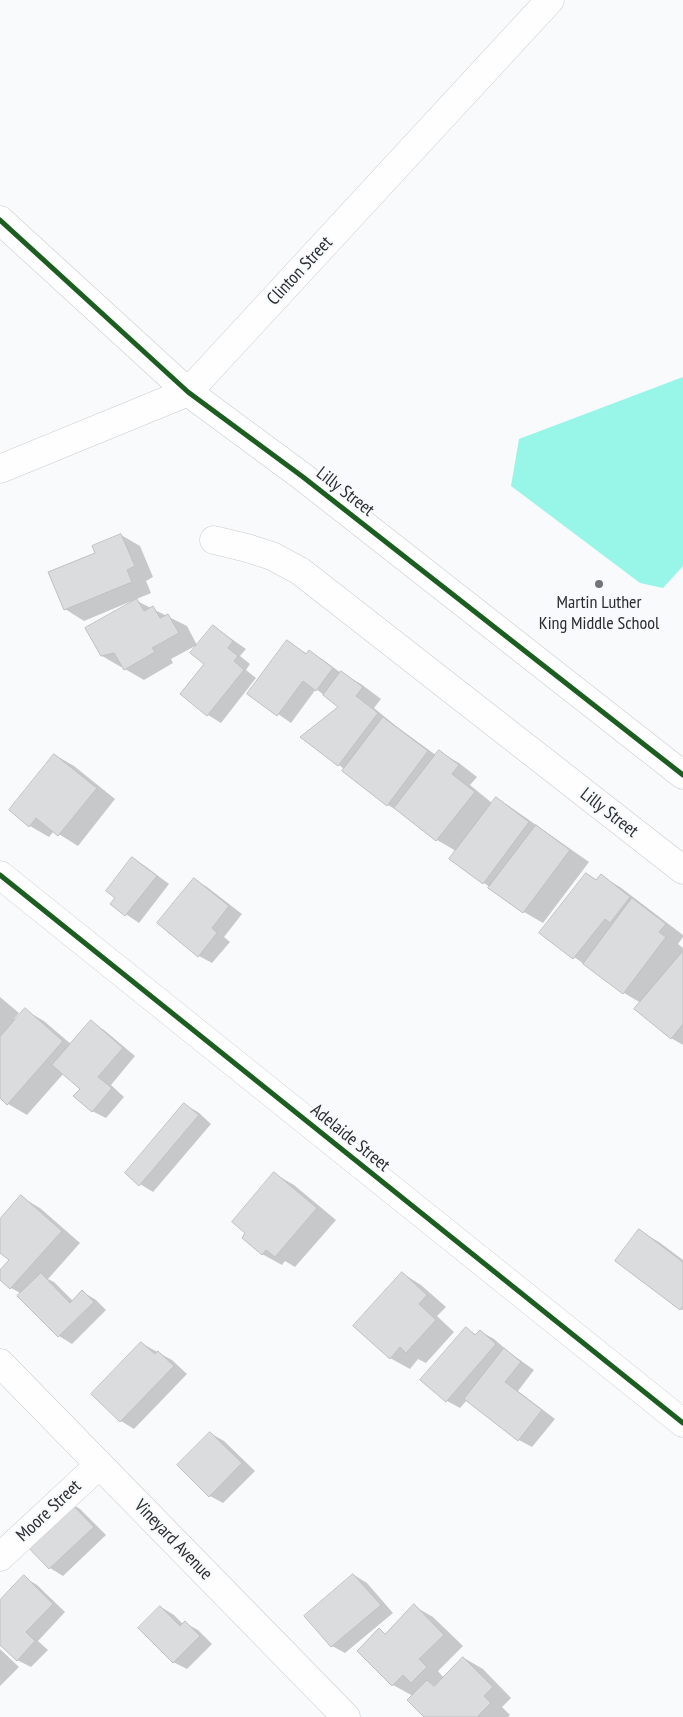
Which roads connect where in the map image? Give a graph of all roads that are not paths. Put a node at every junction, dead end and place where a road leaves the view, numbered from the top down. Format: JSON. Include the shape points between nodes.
{"nodes":[{"id":1,"x":547,"y":1,"type":"edge"},
{"id":2,"x":0,"y":220,"type":"edge"},
{"id":3,"x":188,"y":392,"type":"junction"},
{"id":4,"x":0,"y":469,"type":"edge"},
{"id":5,"x":214,"y":540,"type":"dead end"},
{"id":6,"x":678,"y":762,"type":"edge"},
{"id":7,"x":683,"y":870,"type":"edge"},
{"id":8,"x":0,"y":874,"type":"edge"},
{"id":9,"x":0,"y":1363,"type":"edge"},
{"id":10,"x":681,"y":1418,"type":"edge"},
{"id":11,"x":99,"y":1464,"type":"junction"},
{"id":12,"x":0,"y":1557,"type":"edge"},
{"id":13,"x":346,"y":1717,"type":"edge"}],
"edges":[{"from":1,"to":3,"type":"street","name":"Clinton Street"},
{"from":2,"to":3,"type":"street","name":"Lilly Street"},
{"from":3,"to":4,"type":"street","name":"Clinton Street"},
{"from":3,"to":6,"type":"street","name":"Lilly Street"},
{"from":5,"to":7,"type":"street","name":"Lilly Street","via":[[272,556],[300,571]]},
{"from":8,"to":10,"type":"street","name":"Adelaide Street"},
{"from":9,"to":11,"type":"street","name":"Vineyard Avenue"},
{"from":11,"to":12,"type":"street","name":"Moore Street"},
{"from":11,"to":13,"type":"street","name":"Vineyard Avenue"}]}
